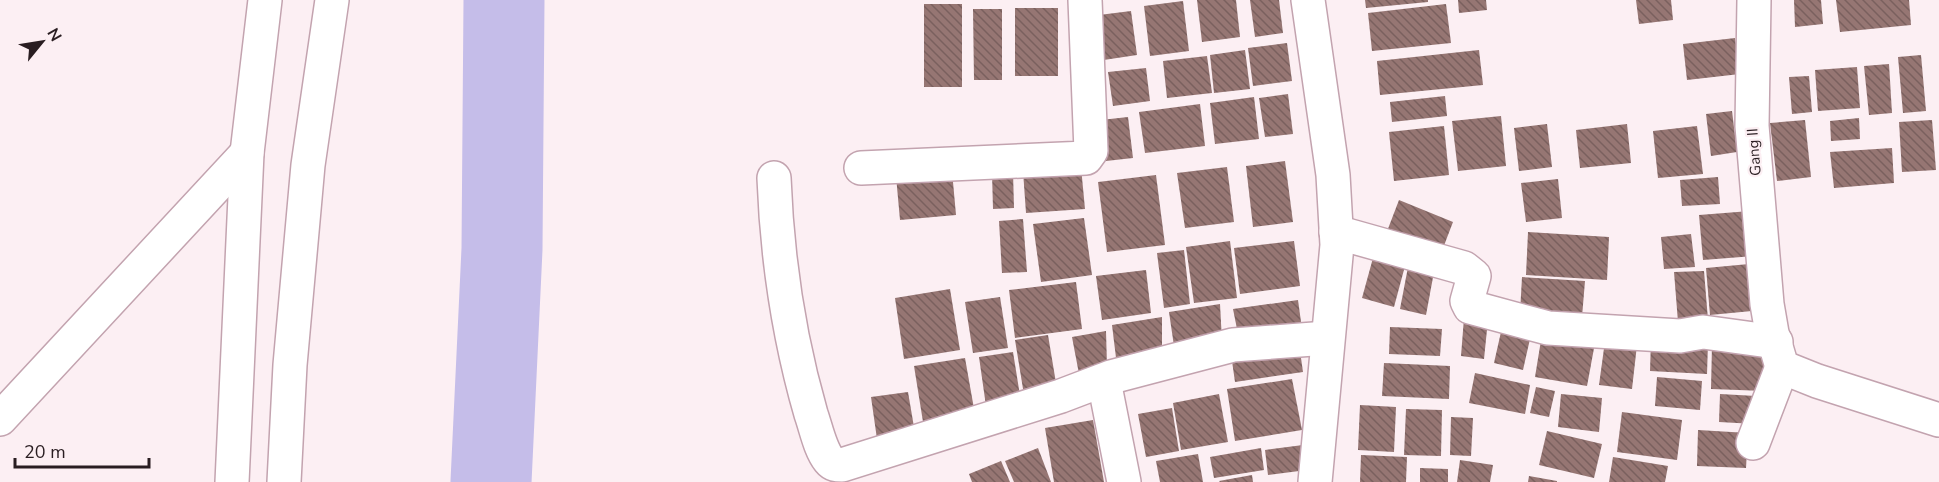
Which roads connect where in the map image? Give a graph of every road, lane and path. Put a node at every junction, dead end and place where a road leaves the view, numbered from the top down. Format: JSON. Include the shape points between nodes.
{"nodes":[{"id":1,"x":265,"y":0,"type":"edge"},
{"id":2,"x":332,"y":0,"type":"edge"},
{"id":3,"x":1085,"y":0,"type":"edge"},
{"id":4,"x":1308,"y":0,"type":"edge"},
{"id":5,"x":1754,"y":0,"type":"edge"},
{"id":6,"x":247,"y":153,"type":"junction"},
{"id":7,"x":861,"y":168,"type":"dead end"},
{"id":8,"x":774,"y":178,"type":"dead end"},
{"id":9,"x":1336,"y":232,"type":"junction"},
{"id":10,"x":1327,"y":338,"type":"junction"},
{"id":11,"x":1779,"y":354,"type":"junction"},
{"id":12,"x":1104,"y":381,"type":"junction"},
{"id":13,"x":0,"y":419,"type":"edge"},
{"id":14,"x":1939,"y":420,"type":"edge"},
{"id":15,"x":1753,"y":443,"type":"dead end"},
{"id":16,"x":232,"y":482,"type":"edge"},
{"id":17,"x":284,"y":482,"type":"edge"},
{"id":18,"x":1124,"y":482,"type":"edge"},
{"id":19,"x":1315,"y":482,"type":"edge"}],
"edges":[{"from":1,"to":6,"type":"street"},
{"from":2,"to":17,"type":"street","via":[[308,165]]},
{"from":3,"to":7,"type":"street","via":[[1090,151],[1086,158]]},
{"from":4,"to":9,"type":"street","via":[[1333,175]]},
{"from":5,"to":11,"type":"street","name":"Gang II","via":[[1752,126],[1767,304]]},
{"from":6,"to":13,"type":"street"},
{"from":6,"to":16,"type":"street"},
{"from":8,"to":12,"type":"street","via":[[780,260],[799,368],[817,435],[828,460],[834,464],[842,465]]},
{"from":9,"to":10,"type":"street"},
{"from":9,"to":11,"type":"street","via":[[1464,268],[1474,276],[1467,301],[1470,307],[1548,328],[1680,336],[1703,332]]},
{"from":10,"to":12,"type":"street","via":[[1233,345]]},
{"from":10,"to":19,"type":"street"},
{"from":11,"to":14,"type":"street","via":[[1828,385]]},
{"from":11,"to":15,"type":"street"},
{"from":12,"to":18,"type":"street"}]}
